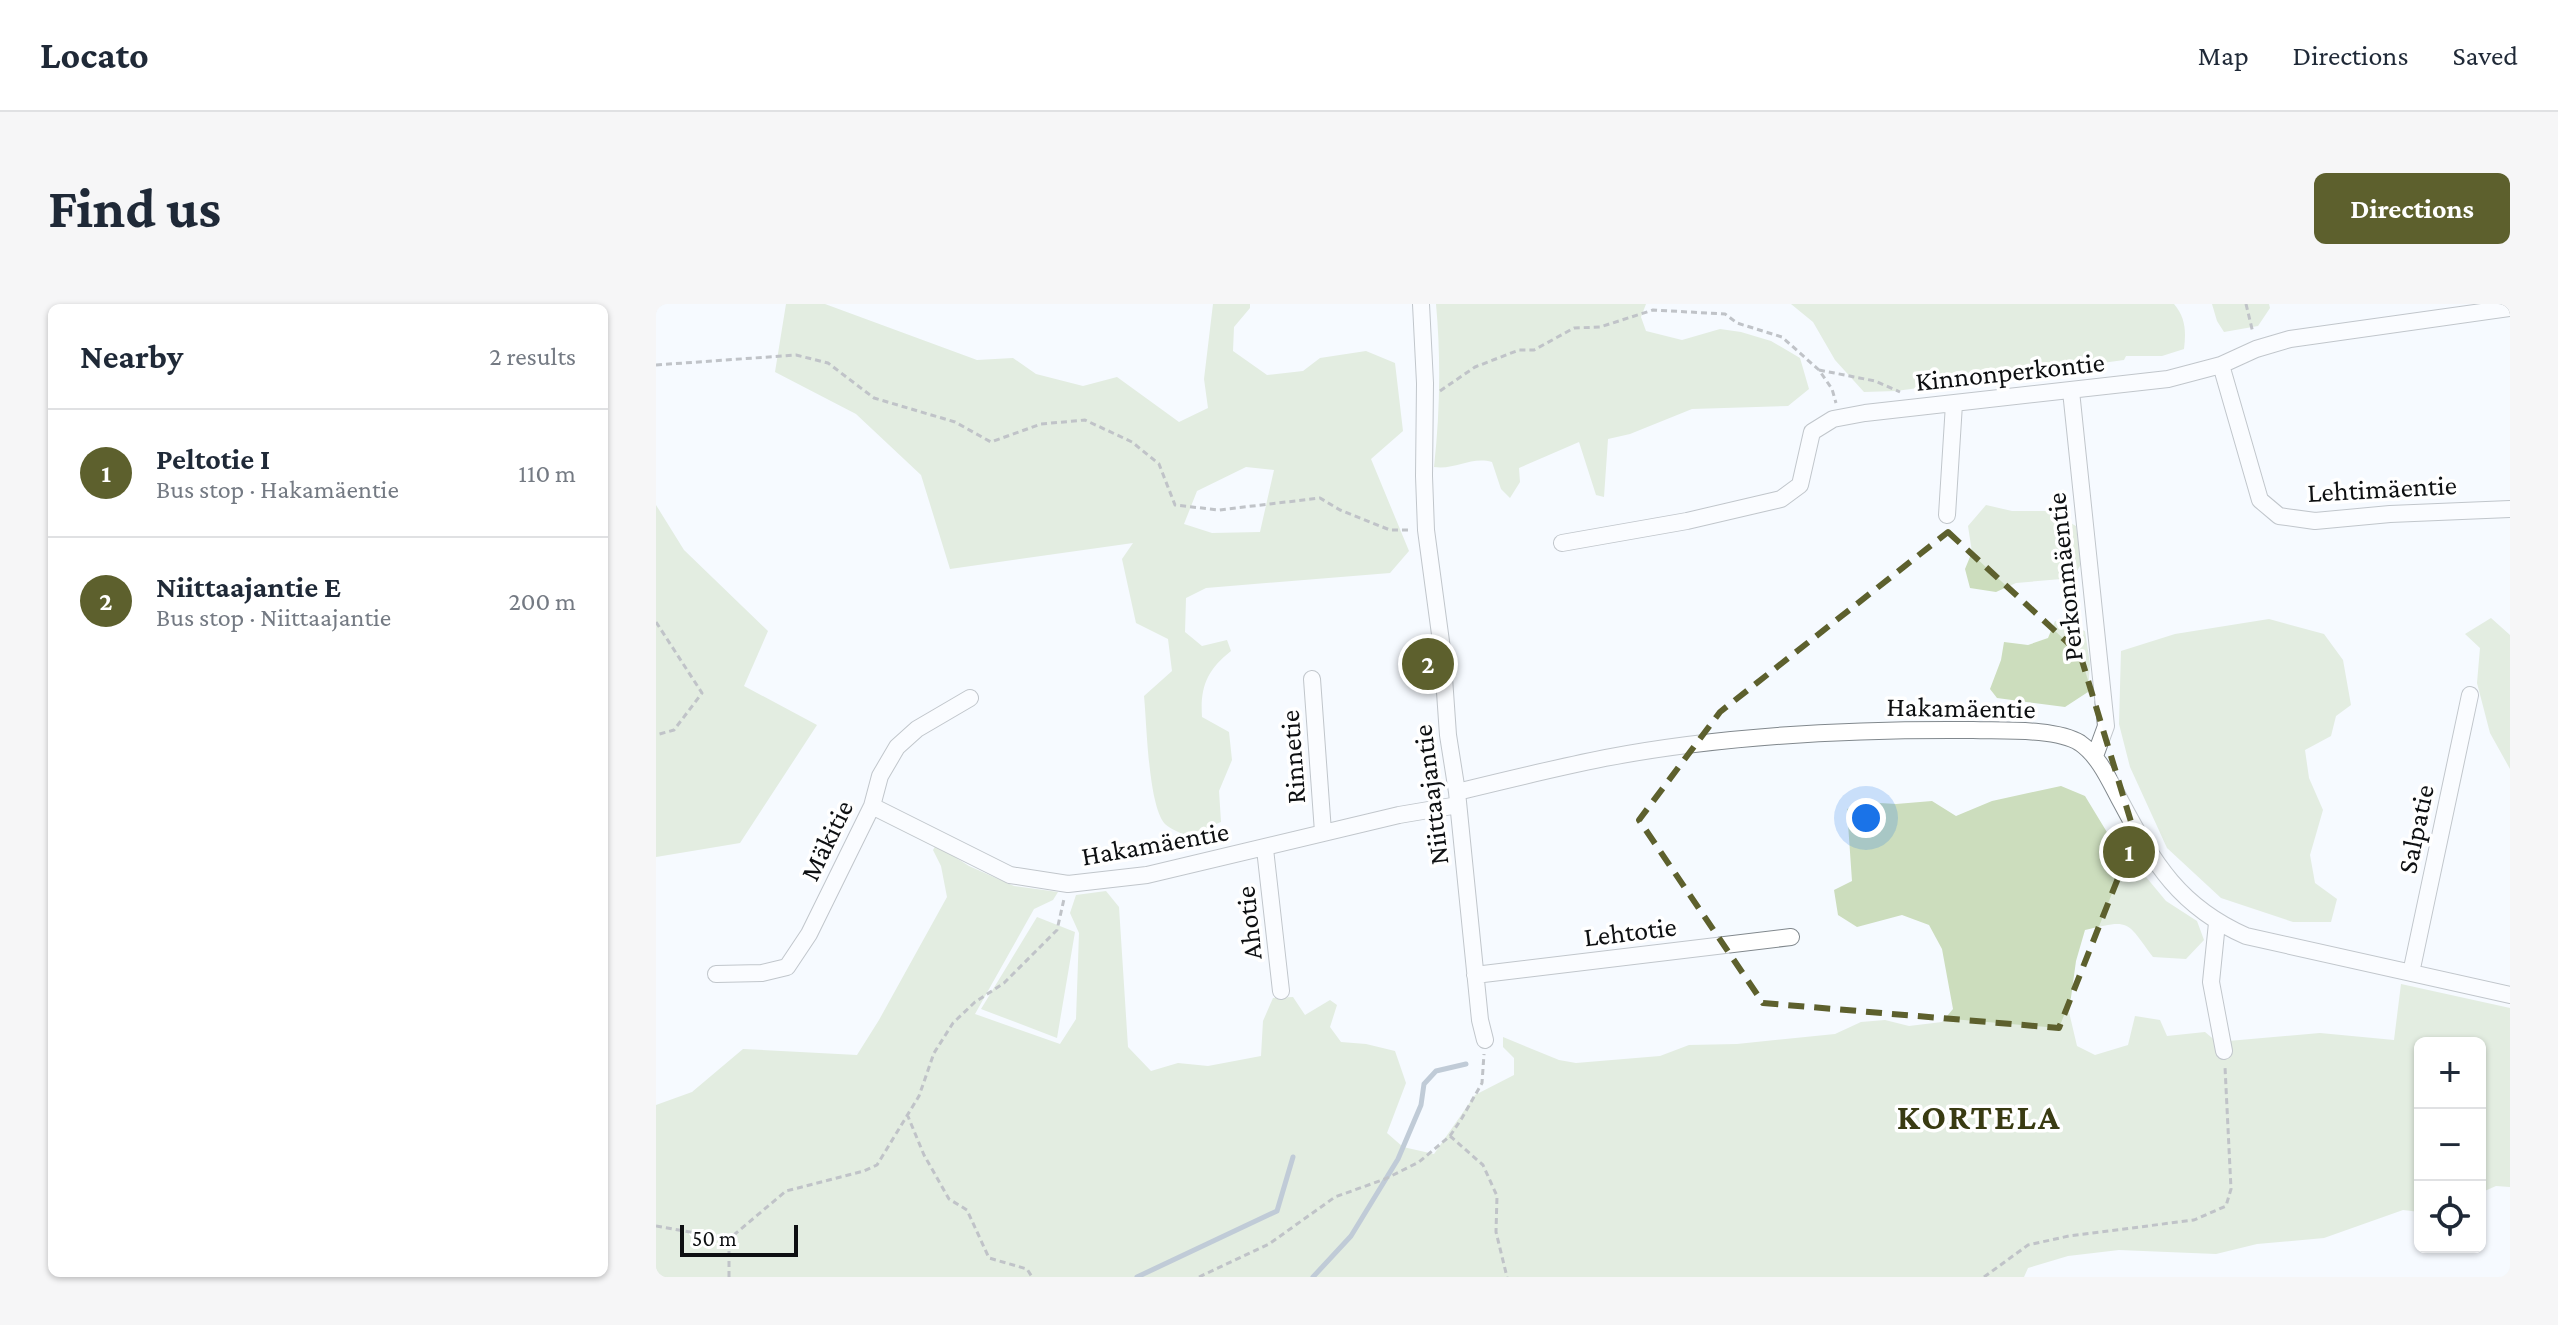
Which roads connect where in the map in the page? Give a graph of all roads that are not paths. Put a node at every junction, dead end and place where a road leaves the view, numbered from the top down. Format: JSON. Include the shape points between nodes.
{"nodes":[{"id":1,"x":1421,"y":304,"type":"edge"},
{"id":2,"x":2510,"y":308,"type":"edge"},
{"id":3,"x":2221,"y":365,"type":"junction"},
{"id":4,"x":2071,"y":391,"type":"junction"},
{"id":5,"x":1954,"y":404,"type":"junction"},
{"id":6,"x":2510,"y":509,"type":"edge"},
{"id":7,"x":1947,"y":515,"type":"dead end"},
{"id":8,"x":1562,"y":543,"type":"dead end"},
{"id":9,"x":1312,"y":679,"type":"dead end"},
{"id":10,"x":2470,"y":695,"type":"dead end"},
{"id":11,"x":970,"y":698,"type":"dead end"},
{"id":12,"x":2095,"y":756,"type":"junction"},
{"id":13,"x":1458,"y":798,"type":"junction"},
{"id":14,"x":872,"y":806,"type":"junction"},
{"id":15,"x":1323,"y":832,"type":"junction"},
{"id":16,"x":1265,"y":849,"type":"junction"},
{"id":17,"x":2217,"y":923,"type":"junction"},
{"id":18,"x":1791,"y":937,"type":"dead end"},
{"id":19,"x":2411,"y":973,"type":"junction"},
{"id":20,"x":716,"y":974,"type":"dead end"},
{"id":21,"x":1475,"y":975,"type":"junction"},
{"id":22,"x":1281,"y":991,"type":"dead end"},
{"id":23,"x":2510,"y":995,"type":"edge"},
{"id":24,"x":1485,"y":1040,"type":"road end"},
{"id":25,"x":2224,"y":1051,"type":"road end"}],
"edges":[{"from":1,"to":13,"type":"street","name":"Niittaajantie","via":[[1426,530]]},
{"from":2,"to":3,"type":"street","name":"Kinnonperkontie","via":[[2290,339]]},
{"from":3,"to":4,"type":"street","name":"Kinnonperkontie","via":[[2168,379]]},
{"from":3,"to":6,"type":"street","name":"Lehtimäentie","via":[[2260,500],[2279,516],[2315,521]]},
{"from":4,"to":5,"type":"street","name":"Kinnonperkontie"},
{"from":4,"to":12,"type":"street","name":"Perkonmäentie","via":[[2106,726]]},
{"from":5,"to":7,"type":"street"},
{"from":5,"to":8,"type":"street","name":"Kinnonperkontie","via":[[1865,413],[1812,432],[1800,485],[1781,499]]},
{"from":9,"to":15,"type":"street","name":"Rinnetie"},
{"from":10,"to":19,"type":"street","name":"Salpatie"},
{"from":11,"to":14,"type":"street","name":"Mäkitie","via":[[897,747],[880,776]]},
{"from":12,"to":13,"type":"street","name":"Hakamäentie","via":[[2078,741],[2035,731],[1840,733],[1723,741],[1607,758]]},
{"from":12,"to":17,"type":"street","via":[[2142,842],[2175,889]]},
{"from":13,"to":15,"type":"street","name":"Hakamäentie"},
{"from":13,"to":21,"type":"street","name":"Niittaajantie"},
{"from":14,"to":16,"type":"street","name":"Hakamäentie","via":[[1010,875],[1068,884],[1147,875]]},
{"from":14,"to":20,"type":"street","name":"Mäkitie","via":[[809,934],[787,967]]},
{"from":15,"to":16,"type":"street","name":"Hakamäentie"},
{"from":16,"to":22,"type":"street","name":"Ahotie"},
{"from":17,"to":19,"type":"street","via":[[2246,936]]},
{"from":17,"to":25,"type":"street","via":[[2211,982]]},
{"from":18,"to":21,"type":"street","name":"Lehtotie"},
{"from":19,"to":23,"type":"street"},
{"from":21,"to":24,"type":"street","name":"Niittaajantie"}]}
